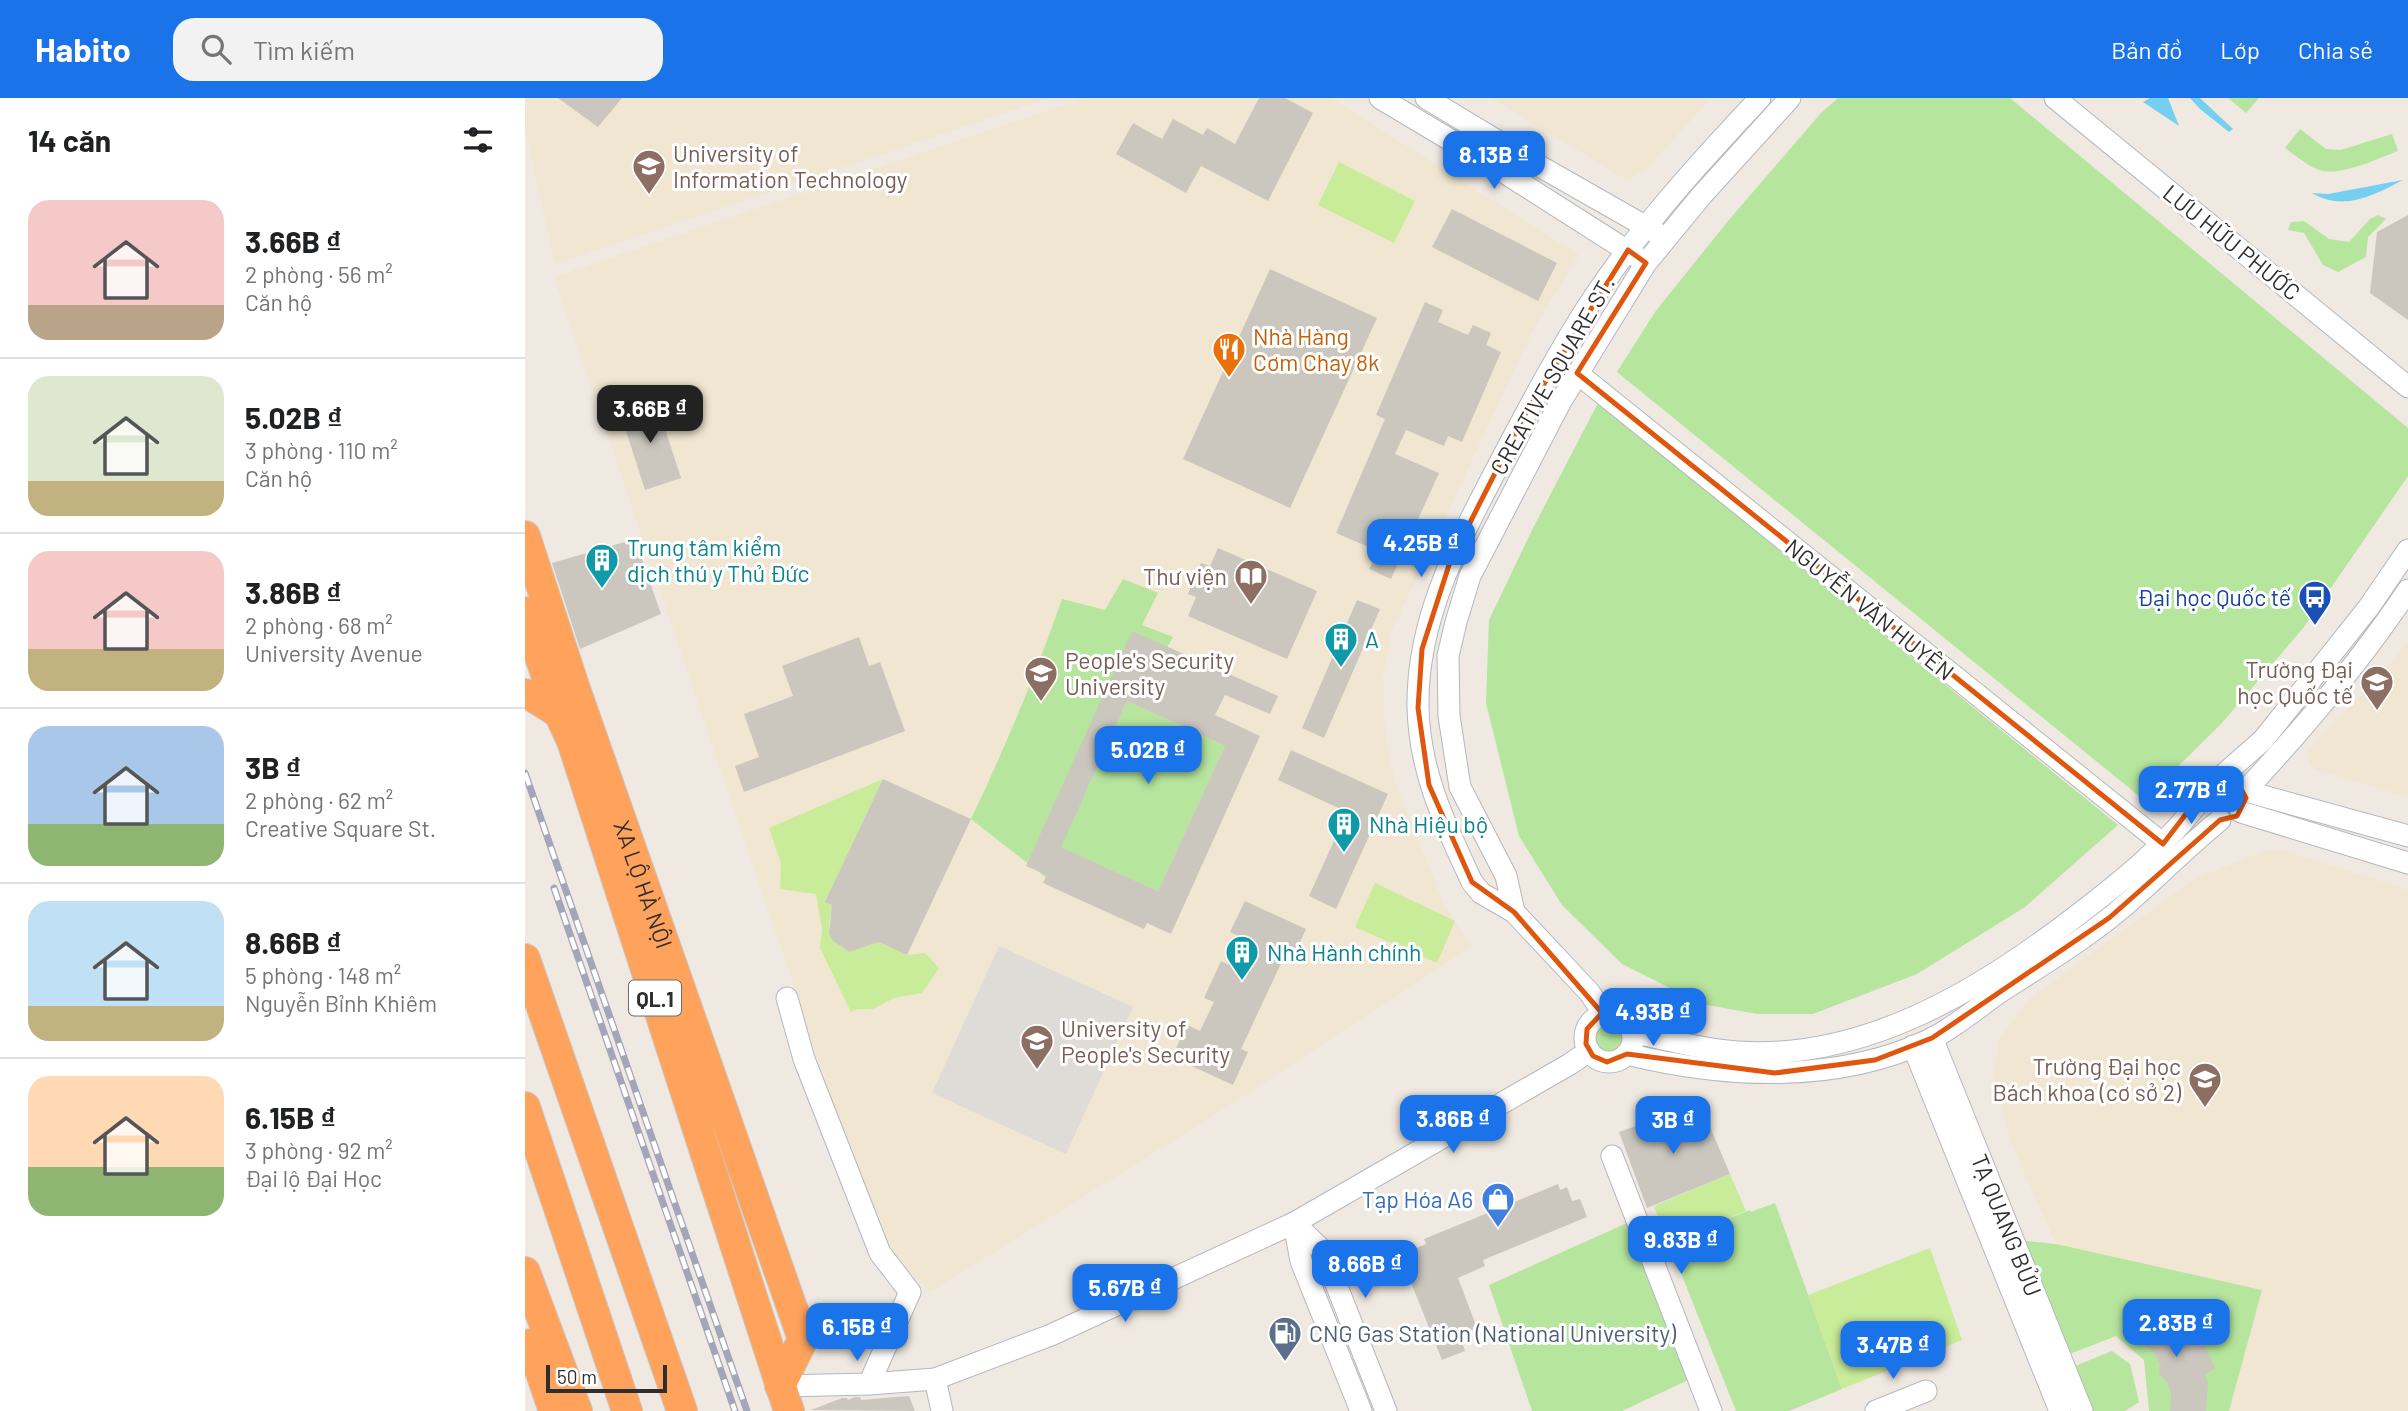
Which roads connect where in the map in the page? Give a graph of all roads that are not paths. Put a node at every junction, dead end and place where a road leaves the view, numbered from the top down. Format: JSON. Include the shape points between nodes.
{"nodes":[{"id":1,"x":1380,"y":98,"type":"edge"},
{"id":2,"x":1426,"y":98,"type":"edge"},
{"id":3,"x":1760,"y":98,"type":"edge"},
{"id":4,"x":1790,"y":98,"type":"edge"},
{"id":5,"x":2055,"y":98,"type":"edge"},
{"id":6,"x":1647,"y":227,"type":"junction"},
{"id":7,"x":1666,"y":238,"type":"junction"},
{"id":8,"x":1628,"y":250,"type":"junction"},
{"id":9,"x":1646,"y":263,"type":"junction"},
{"id":10,"x":1577,"y":373,"type":"junction"},
{"id":11,"x":2408,"y":387,"type":"edge"},
{"id":12,"x":525,"y":536,"type":"edge"},
{"id":13,"x":2408,"y":550,"type":"edge"},
{"id":14,"x":2408,"y":590,"type":"edge"},
{"id":15,"x":525,"y":612,"type":"edge"},
{"id":16,"x":543,"y":684,"type":"edge"},
{"id":17,"x":2222,"y":776,"type":"junction"},
{"id":18,"x":2202,"y":798,"type":"junction"},
{"id":19,"x":2243,"y":802,"type":"junction"},
{"id":20,"x":2220,"y":820,"type":"junction"},
{"id":21,"x":2408,"y":836,"type":"edge"},
{"id":22,"x":2163,"y":844,"type":"junction"},
{"id":23,"x":2408,"y":863,"type":"edge"},
{"id":24,"x":1514,"y":912,"type":"junction"},
{"id":25,"x":525,"y":959,"type":"edge"},
{"id":26,"x":787,"y":998,"type":"dead end"},
{"id":27,"x":1604,"y":1014,"type":"junction"},
{"id":28,"x":1632,"y":1032,"type":"junction"},
{"id":29,"x":1923,"y":1042,"type":"junction"},
{"id":30,"x":1588,"y":1051,"type":"junction"},
{"id":31,"x":1627,"y":1054,"type":"junction"},
{"id":32,"x":525,"y":1107,"type":"edge"},
{"id":33,"x":1612,"y":1156,"type":"dead end"},
{"id":34,"x":1294,"y":1223,"type":"junction"},
{"id":35,"x":525,"y":1272,"type":"edge"},
{"id":36,"x":530,"y":1315,"type":"edge"},
{"id":37,"x":935,"y":1378,"type":"junction"},
{"id":38,"x":869,"y":1384,"type":"junction"},
{"id":39,"x":1926,"y":1391,"type":"dead end"},
{"id":40,"x":785,"y":1398,"type":"edge"},
{"id":41,"x":2074,"y":1410,"type":"edge"},
{"id":42,"x":554,"y":1411,"type":"edge"},
{"id":43,"x":577,"y":1411,"type":"edge"},
{"id":44,"x":627,"y":1411,"type":"edge"},
{"id":45,"x":682,"y":1411,"type":"edge"},
{"id":46,"x":942,"y":1411,"type":"edge"},
{"id":47,"x":1361,"y":1411,"type":"edge"},
{"id":48,"x":1386,"y":1411,"type":"edge"},
{"id":49,"x":1711,"y":1411,"type":"edge"},
{"id":50,"x":1876,"y":1411,"type":"edge"}],
"edges":[{"from":1,"to":8,"type":"street"},
{"from":2,"to":6,"type":"street"},
{"from":3,"to":6,"type":"street","name":"CREATIVE SQUARE ST."},
{"from":4,"to":7,"type":"street","name":"CREATIVE SQUARE ST."},
{"from":5,"to":11,"type":"street","name":"LƯU HỮU PHƯỚC"},
{"from":6,"to":7,"type":"street"},
{"from":6,"to":8,"type":"street","name":"CREATIVE SQUARE ST."},
{"from":7,"to":9,"type":"street","name":"CREATIVE SQUARE ST."},
{"from":8,"to":9,"type":"street"},
{"from":8,"to":24,"type":"street","name":"CREATIVE SQUARE ST.","via":[[1585,311],[1478,503],[1435,600],[1422,649],[1418,708],[1429,785],[1472,882],[1481,893]]},
{"from":9,"to":10,"type":"street","name":"CREATIVE SQUARE ST."},
{"from":10,"to":22,"type":"street","name":"NGUYỄN VĂN HUYÊN"},
{"from":10,"to":24,"type":"street","name":"CREATIVE SQUARE ST.","via":[[1470,576],[1448,656],[1449,716],[1460,787],[1506,876]]},
{"from":12,"to":16,"type":"highway","name":"XA LỘ HÀ NỘI","number":"QL.1"},
{"from":13,"to":17,"type":"street","via":[[2369,607],[2257,748]]},
{"from":14,"to":19,"type":"street"},
{"from":15,"to":16,"type":"highway","name":"XA LỘ HÀ NỘI","number":"QL.1"},
{"from":16,"to":40,"type":"highway","name":"XA LỘ HÀ NỘI","number":"QL.1","via":[[572,741]]},
{"from":16,"to":40,"type":"highway","name":"XA LỘ HÀ NỘI","number":"QL.1","via":[[803,1339]]},
{"from":17,"to":18,"type":"street","via":[[2208,784]]},
{"from":17,"to":19,"type":"street","via":[[2236,780]]},
{"from":18,"to":20,"type":"street","via":[[2206,810]]},
{"from":18,"to":22,"type":"street"},
{"from":19,"to":20,"type":"street","via":[[2231,819]]},
{"from":19,"to":21,"type":"street"},
{"from":19,"to":23,"type":"street"},
{"from":20,"to":29,"type":"street","via":[[2109,918]]},
{"from":22,"to":28,"type":"street","via":[[2113,888],[2014,961],[1906,1021],[1826,1044],[1740,1052],[1699,1048]]},
{"from":24,"to":27,"type":"street","name":"CREATIVE SQUARE ST."},
{"from":25,"to":45,"type":"highway"},
{"from":26,"to":38,"type":"street","via":[[804,1059],[880,1253],[910,1292]]},
{"from":27,"to":28,"type":"street","via":[[1625,1019]]},
{"from":27,"to":30,"type":"street","via":[[1587,1029]]},
{"from":28,"to":31,"type":"street"},
{"from":29,"to":31,"type":"street","via":[[1851,1066],[1775,1073]]},
{"from":29,"to":41,"type":"street","name":"TẠ QUANG BỬU"},
{"from":30,"to":31,"type":"street","via":[[1607,1062]]},
{"from":30,"to":34,"type":"street"},
{"from":32,"to":44,"type":"highway"},
{"from":33,"to":49,"type":"street"},
{"from":34,"to":37,"type":"street","via":[[1051,1335]]},
{"from":34,"to":47,"type":"street","via":[[1301,1261]]},
{"from":34,"to":48,"type":"street","via":[[1323,1251]]},
{"from":35,"to":36,"type":"highway"},
{"from":36,"to":42,"type":"highway"},
{"from":36,"to":43,"type":"highway"},
{"from":37,"to":38,"type":"street"},
{"from":37,"to":46,"type":"street"},
{"from":38,"to":40,"type":"street"},
{"from":39,"to":50,"type":"street"}]}
